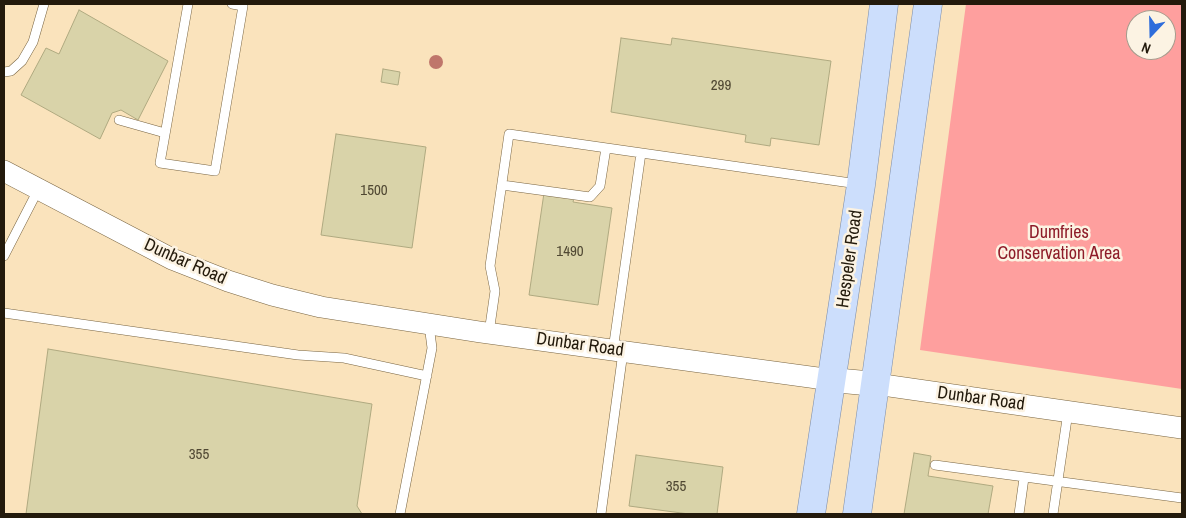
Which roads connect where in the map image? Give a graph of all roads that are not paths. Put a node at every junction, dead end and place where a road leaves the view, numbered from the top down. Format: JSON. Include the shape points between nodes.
{"nodes":[{"id":1,"x":44,"y":4,"type":"edge"},
{"id":2,"x":188,"y":4,"type":"edge"},
{"id":3,"x":232,"y":4,"type":"edge"},
{"id":4,"x":884,"y":4,"type":"edge"},
{"id":5,"x":928,"y":4,"type":"edge"},
{"id":6,"x":4,"y":72,"type":"edge"},
{"id":7,"x":119,"y":120,"type":"dead end"},
{"id":8,"x":165,"y":133,"type":"junction"},
{"id":9,"x":606,"y":148,"type":"junction"},
{"id":10,"x":641,"y":153,"type":"junction"},
{"id":11,"x":4,"y":171,"type":"edge"},
{"id":12,"x":502,"y":185,"type":"junction"},
{"id":13,"x":860,"y":185,"type":"junction"},
{"id":14,"x":38,"y":190,"type":"junction"},
{"id":15,"x":4,"y":256,"type":"edge"},
{"id":16,"x":4,"y":314,"type":"edge"},
{"id":17,"x":429,"y":324,"type":"junction"},
{"id":18,"x":489,"y":333,"type":"junction"},
{"id":19,"x":618,"y":351,"type":"junction"},
{"id":20,"x":427,"y":376,"type":"junction"},
{"id":21,"x":832,"y":380,"type":"junction"},
{"id":22,"x":876,"y":384,"type":"junction"},
{"id":23,"x":1068,"y":412,"type":"junction"},
{"id":24,"x":1182,"y":428,"type":"edge"},
{"id":25,"x":935,"y":465,"type":"dead end"},
{"id":26,"x":1024,"y":478,"type":"junction"},
{"id":27,"x":1059,"y":483,"type":"junction"},
{"id":28,"x":1182,"y":498,"type":"edge"},
{"id":29,"x":400,"y":514,"type":"edge"},
{"id":30,"x":601,"y":514,"type":"edge"},
{"id":31,"x":811,"y":514,"type":"edge"},
{"id":32,"x":857,"y":514,"type":"edge"},
{"id":33,"x":1019,"y":514,"type":"edge"},
{"id":34,"x":1053,"y":514,"type":"edge"}],
"edges":[{"from":1,"to":6,"type":"lane","via":[[22,61],[11,71]]},
{"from":2,"to":8,"type":"lane"},
{"from":3,"to":8,"type":"lane","via":[[242,6],[215,171],[160,163]]},
{"from":4,"to":13,"type":"main road","name":"Hespeler Road"},
{"from":5,"to":22,"type":"main road"},
{"from":7,"to":8,"type":"lane"},
{"from":9,"to":10,"type":"lane"},
{"from":9,"to":12,"type":"lane","via":[[600,186],[590,196]]},
{"from":9,"to":12,"type":"lane","via":[[509,134]]},
{"from":10,"to":13,"type":"lane"},
{"from":10,"to":19,"type":"lane"},
{"from":11,"to":14,"type":"street","name":"Dunbar Road"},
{"from":12,"to":18,"type":"lane","via":[[490,266],[495,291]]},
{"from":13,"to":21,"type":"main road","name":"Hespeler Road"},
{"from":14,"to":15,"type":"lane"},
{"from":14,"to":17,"type":"street","name":"Dunbar Road","via":[[172,259],[228,281],[321,307]]},
{"from":16,"to":20,"type":"lane","via":[[298,355],[344,358]]},
{"from":17,"to":18,"type":"street","name":"Dunbar Road"},
{"from":17,"to":20,"type":"lane","via":[[432,348]]},
{"from":18,"to":19,"type":"street","name":"Dunbar Road"},
{"from":19,"to":21,"type":"street","name":"Dunbar Road"},
{"from":19,"to":30,"type":"lane"},
{"from":20,"to":29,"type":"lane"},
{"from":21,"to":22,"type":"main road","name":"Dunbar Road"},
{"from":21,"to":31,"type":"main road","name":"Hespeler Road"},
{"from":22,"to":23,"type":"street","name":"Dunbar Road"},
{"from":22,"to":32,"type":"main road"},
{"from":23,"to":24,"type":"street","name":"Dunbar Road"},
{"from":23,"to":27,"type":"lane"},
{"from":25,"to":26,"type":"lane"},
{"from":26,"to":27,"type":"lane"},
{"from":26,"to":33,"type":"lane"},
{"from":27,"to":28,"type":"lane"},
{"from":27,"to":34,"type":"lane"}]}
